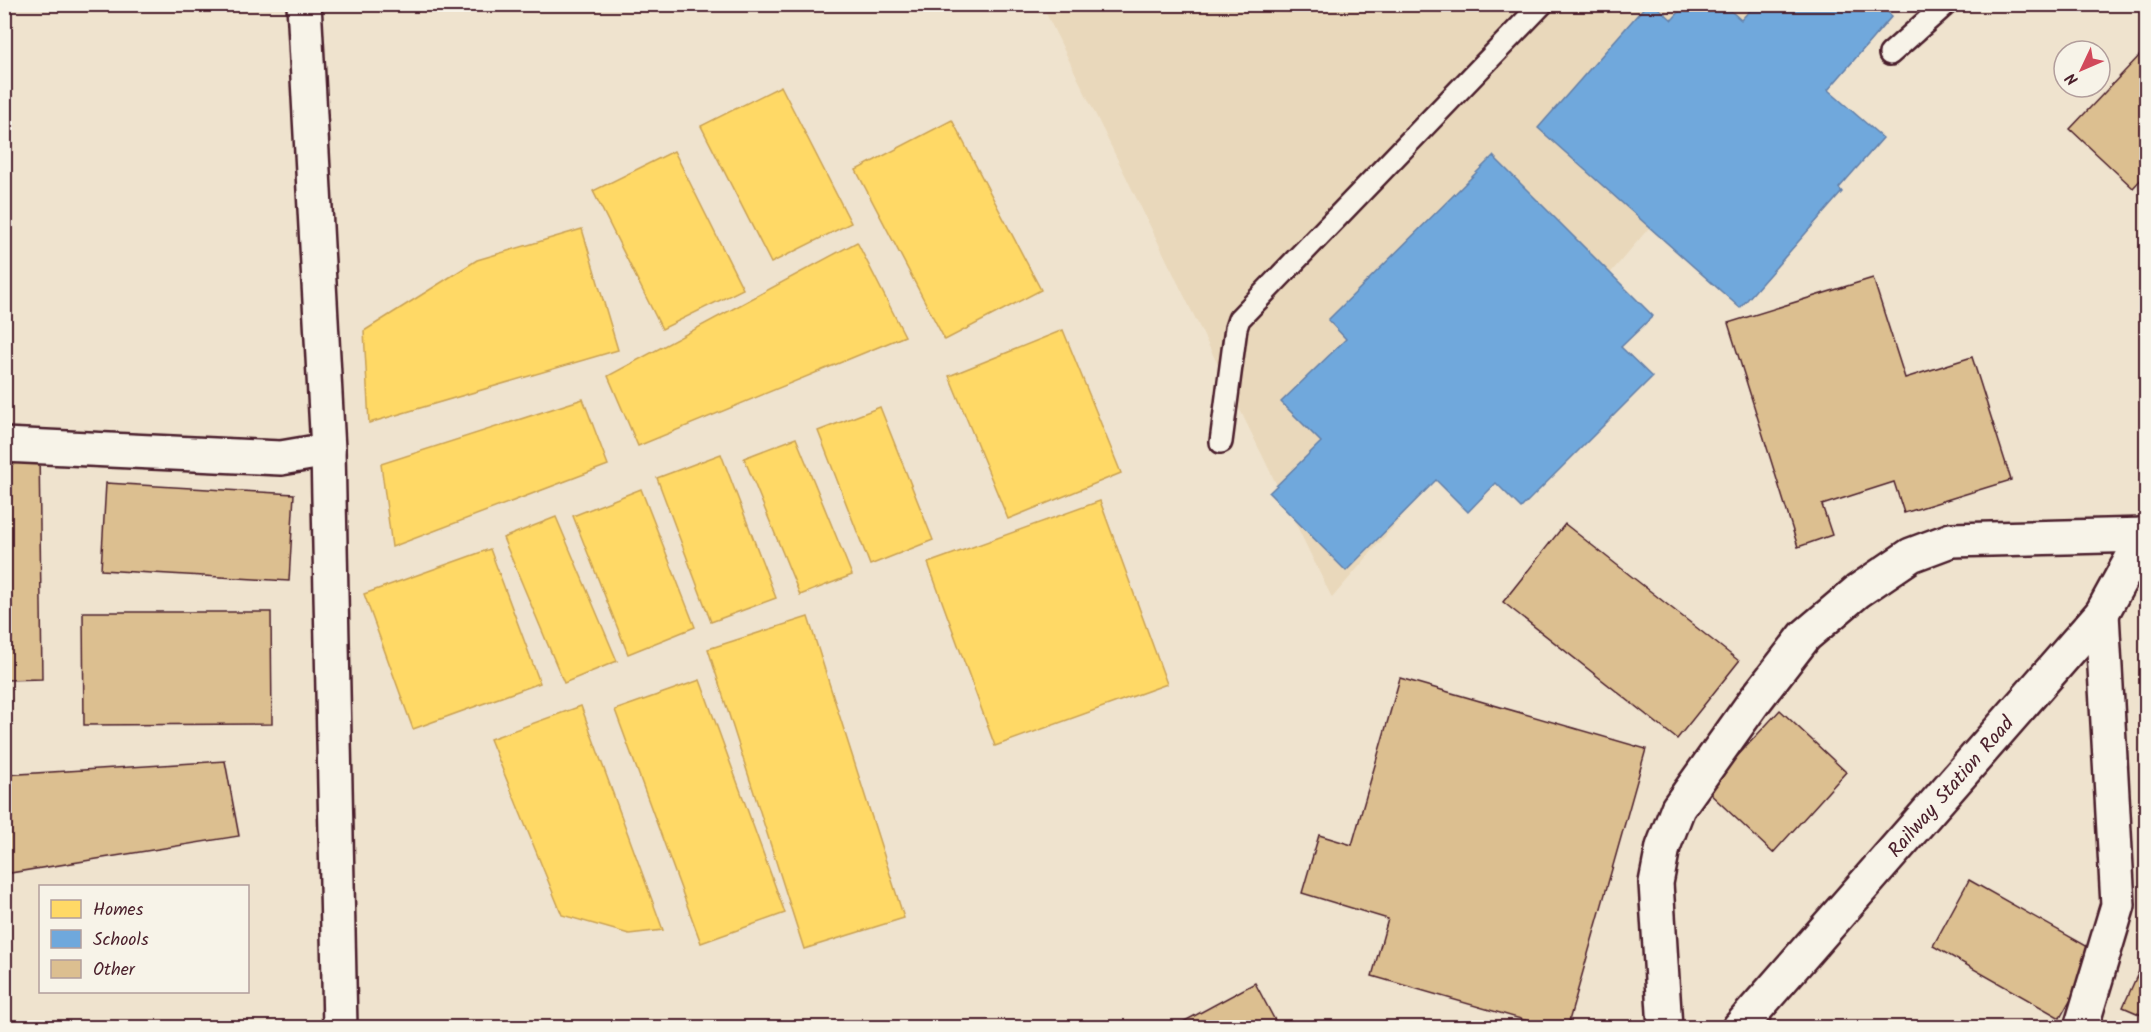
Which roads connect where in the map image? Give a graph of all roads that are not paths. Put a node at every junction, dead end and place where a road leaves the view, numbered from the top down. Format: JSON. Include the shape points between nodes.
{"nodes":[{"id":1,"x":304,"y":4,"type":"edge"},
{"id":2,"x":1542,"y":4,"type":"edge"},
{"id":3,"x":1946,"y":4,"type":"edge"},
{"id":4,"x":1890,"y":54,"type":"dead end"},
{"id":5,"x":1221,"y":442,"type":"dead end"},
{"id":6,"x":4,"y":445,"type":"edge"},
{"id":7,"x":328,"y":450,"type":"junction"},
{"id":8,"x":2146,"y":534,"type":"edge"},
{"id":9,"x":2102,"y":613,"type":"junction"},
{"id":10,"x":340,"y":1028,"type":"edge"},
{"id":11,"x":1665,"y":1028,"type":"edge"},
{"id":12,"x":1738,"y":1028,"type":"edge"},
{"id":13,"x":2081,"y":1028,"type":"edge"}],
"edges":[{"from":1,"to":7,"type":"street"},
{"from":2,"to":5,"type":"lane","via":[[1239,319]]},
{"from":3,"to":4,"type":"lane"},
{"from":6,"to":7,"type":"street","via":[[281,458]]},
{"from":7,"to":10,"type":"street"},
{"from":8,"to":9,"type":"street","name":"Railway Station Road"},
{"from":8,"to":11,"type":"street","via":[[1951,540],[1911,555],[1857,591],[1805,636],[1678,808],[1663,847],[1656,884]]},
{"from":9,"to":12,"type":"street","name":"Railway Station Road"},
{"from":9,"to":13,"type":"street","via":[[2118,905]]}]}
